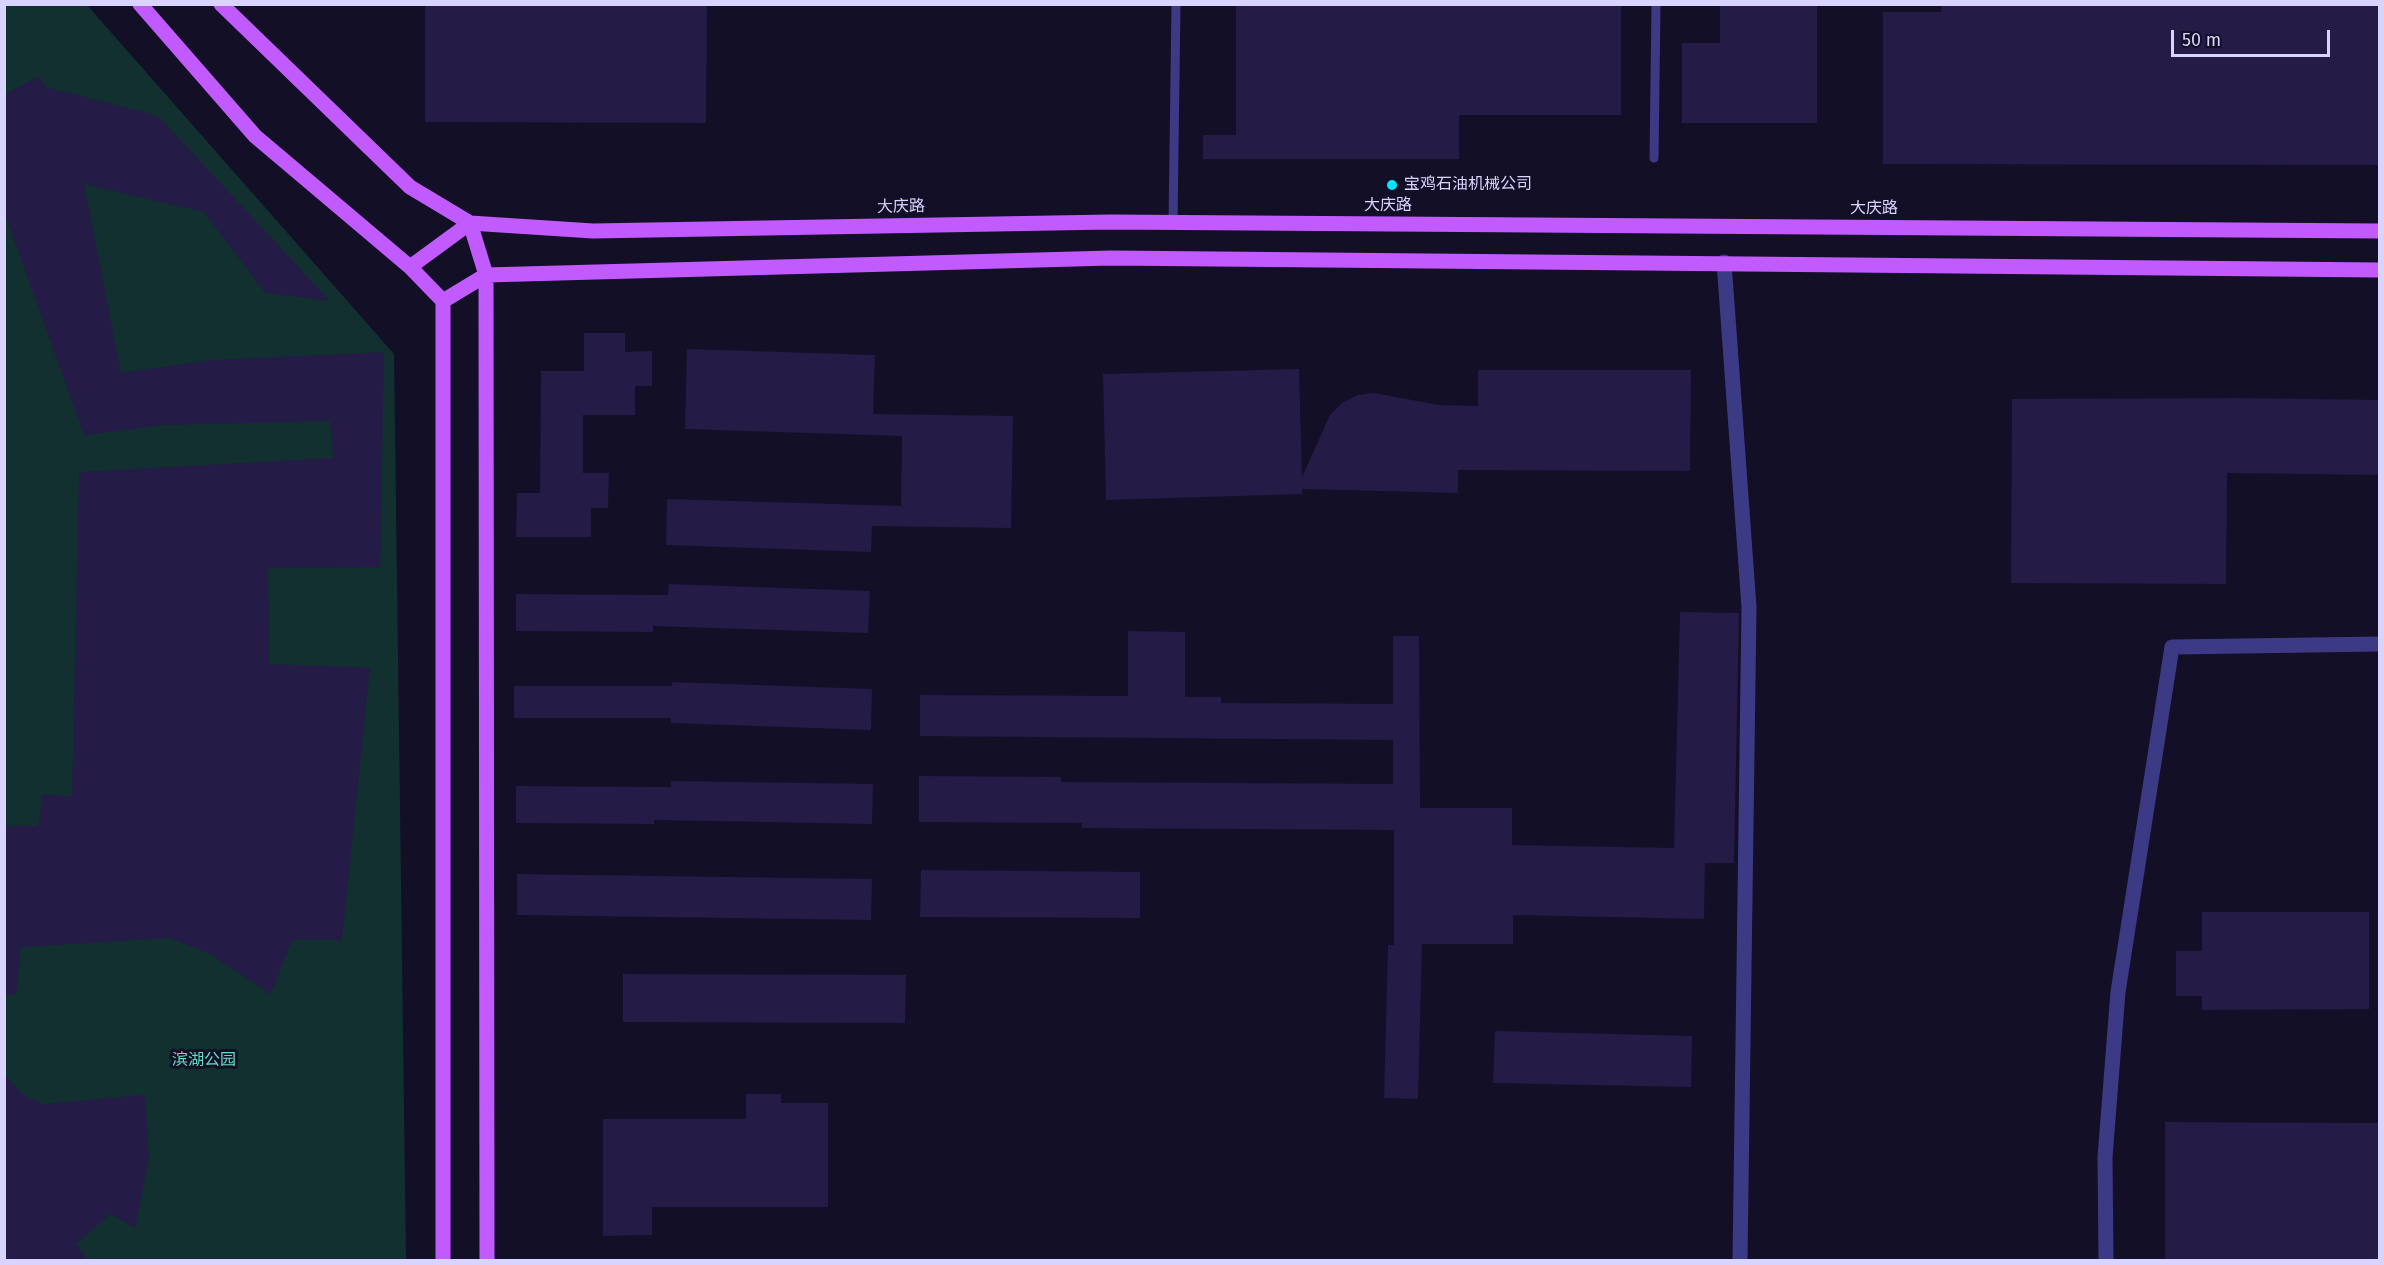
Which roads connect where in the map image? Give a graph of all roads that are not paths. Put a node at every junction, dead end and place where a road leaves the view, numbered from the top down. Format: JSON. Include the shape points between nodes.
{"nodes":[{"id":1,"x":140,"y":4,"type":"edge"},
{"id":2,"x":221,"y":4,"type":"edge"},
{"id":3,"x":1176,"y":4,"type":"edge"},
{"id":4,"x":1656,"y":4,"type":"edge"},
{"id":5,"x":1654,"y":158,"type":"dead end"},
{"id":6,"x":1173,"y":222,"type":"junction"},
{"id":7,"x":470,"y":223,"type":"junction"},
{"id":8,"x":2379,"y":231,"type":"edge"},
{"id":9,"x":1724,"y":262,"type":"junction"},
{"id":10,"x":410,"y":267,"type":"junction"},
{"id":11,"x":2379,"y":270,"type":"edge"},
{"id":12,"x":486,"y":275,"type":"junction"},
{"id":13,"x":443,"y":301,"type":"junction"},
{"id":14,"x":2379,"y":644,"type":"edge"},
{"id":15,"x":443,"y":1260,"type":"edge"},
{"id":16,"x":487,"y":1260,"type":"edge"},
{"id":17,"x":1740,"y":1260,"type":"edge"},
{"id":18,"x":2106,"y":1260,"type":"edge"}],
"edges":[{"from":1,"to":10,"type":"main road","via":[[255,136]]},
{"from":2,"to":7,"type":"main road","via":[[410,187]]},
{"from":3,"to":6,"type":"lane"},
{"from":4,"to":5,"type":"lane"},
{"from":6,"to":7,"type":"main road","name":"大庆路","via":[[593,231]]},
{"from":6,"to":8,"type":"main road","name":"大庆路"},
{"from":7,"to":10,"type":"main road"},
{"from":7,"to":12,"type":"main road"},
{"from":9,"to":11,"type":"main road"},
{"from":9,"to":12,"type":"main road","via":[[1111,258]]},
{"from":9,"to":17,"type":"street","via":[[1749,608]]},
{"from":10,"to":13,"type":"main road"},
{"from":12,"to":13,"type":"main road"},
{"from":12,"to":16,"type":"main road"},
{"from":13,"to":15,"type":"main road"},
{"from":14,"to":18,"type":"street","via":[[2172,647],[2118,992],[2105,1157]]}]}
